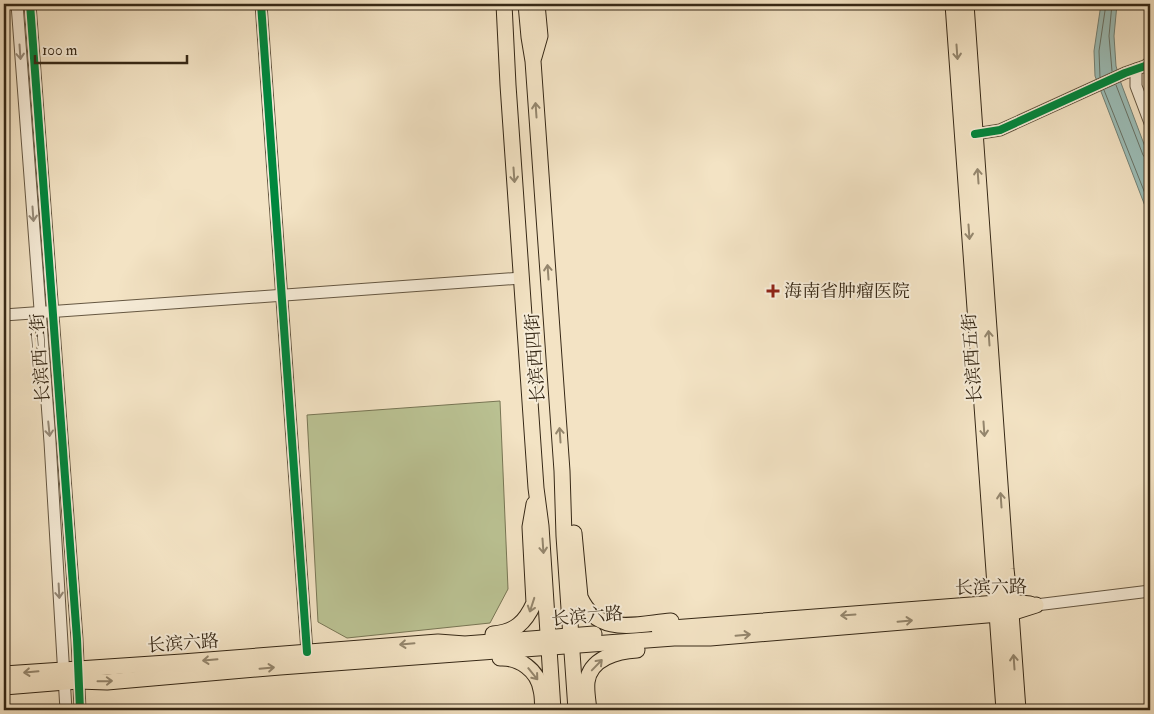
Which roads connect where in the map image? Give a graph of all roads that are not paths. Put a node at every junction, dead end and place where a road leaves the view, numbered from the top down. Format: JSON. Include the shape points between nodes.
{"nodes":[{"id":1,"x":17,"y":4,"type":"edge"},
{"id":2,"x":30,"y":4,"type":"edge"},
{"id":3,"x":261,"y":4,"type":"edge"},
{"id":4,"x":494,"y":4,"type":"edge"},
{"id":5,"x":504,"y":4,"type":"edge"},
{"id":6,"x":526,"y":4,"type":"edge"},
{"id":7,"x":537,"y":4,"type":"edge"},
{"id":8,"x":953,"y":4,"type":"edge"},
{"id":9,"x":966,"y":4,"type":"edge"},
{"id":10,"x":533,"y":61,"type":"junction"},
{"id":11,"x":1150,"y":62,"type":"edge"},
{"id":12,"x":1136,"y":69,"type":"junction"},
{"id":13,"x":508,"y":85,"type":"junction"},
{"id":14,"x":1150,"y":122,"type":"edge"},
{"id":15,"x":975,"y":134,"type":"junction"},
{"id":16,"x":522,"y":278,"type":"junction"},
{"id":17,"x":281,"y":296,"type":"junction"},
{"id":18,"x":46,"y":312,"type":"junction"},
{"id":19,"x":4,"y":315,"type":"edge"},
{"id":20,"x":562,"y":471,"type":"junction"},
{"id":21,"x":536,"y":488,"type":"junction"},
{"id":22,"x":1150,"y":591,"type":"edge"},
{"id":23,"x":1036,"y":605,"type":"joint"},
{"id":24,"x":1004,"y":608,"type":"junction"},
{"id":25,"x":710,"y":632,"type":"junction"},
{"id":26,"x":571,"y":641,"type":"junction"},
{"id":27,"x":549,"y":643,"type":"junction"},
{"id":28,"x":439,"y":649,"type":"junction"},
{"id":29,"x":307,"y":652,"type":"junction"},
{"id":30,"x":4,"y":674,"type":"edge"},
{"id":31,"x":71,"y":675,"type":"junction"},
{"id":32,"x":4,"y":687,"type":"edge"},
{"id":33,"x":66,"y":710,"type":"edge"},
{"id":34,"x":80,"y":710,"type":"edge"},
{"id":35,"x":544,"y":710,"type":"edge"},
{"id":36,"x":553,"y":710,"type":"edge"},
{"id":37,"x":576,"y":710,"type":"edge"},
{"id":38,"x":589,"y":710,"type":"edge"},
{"id":39,"x":1004,"y":710,"type":"edge"},
{"id":40,"x":1018,"y":710,"type":"edge"}],
"edges":[{"from":1,"to":18,"type":"street","name":"长滨西三街","one_way":true},
{"from":2,"to":18,"type":"street","name":"长滨西三街"},
{"from":3,"to":17,"type":"street"},
{"from":4,"to":13,"type":"main road"},
{"from":5,"to":13,"type":"main road","name":"长滨西四街"},
{"from":6,"to":10,"type":"main road","name":"长滨西四街"},
{"from":7,"to":10,"type":"main road","via":[[540,36]]},
{"from":8,"to":24,"type":"main road","name":"长滨西五街","one_way":true},
{"from":9,"to":15,"type":"main road","name":"长滨西五街"},
{"from":20,"to":10,"type":"main road","name":"长滨西四街","one_way":true},
{"from":11,"to":12,"type":"street"},
{"from":12,"to":14,"type":"street","via":[[1136,86]]},
{"from":12,"to":15,"type":"street","via":[[1000,130]]},
{"from":13,"to":16,"type":"main road","name":"长滨西四街","one_way":true},
{"from":24,"to":15,"type":"main road","name":"长滨西五街","one_way":true,"via":[[1006,569]]},
{"from":16,"to":17,"type":"street"},
{"from":16,"to":21,"type":"main road","name":"长滨西四街"},
{"from":17,"to":18,"type":"street"},
{"from":17,"to":29,"type":"street"},
{"from":18,"to":19,"type":"street"},
{"from":18,"to":31,"type":"street","name":"长滨西三街","via":[[76,629]]},
{"from":20,"to":25,"type":"main road","via":[[574,522],[579,590],[583,603],[592,614],[609,625],[672,621]]},
{"from":20,"to":26,"type":"main road","name":"长滨西四街"},
{"from":21,"to":27,"type":"main road","name":"长滨西四街","one_way":true},
{"from":21,"to":28,"type":"main road","one_way":true,"via":[[530,527],[535,596],[529,615],[506,633],[465,636]]},
{"from":22,"to":23,"type":"street"},
{"from":23,"to":24,"type":"main road","name":"长滨六路"},
{"from":24,"to":25,"type":"main road","name":"长滨六路"},
{"from":24,"to":39,"type":"main road","name":"长滨西五街"},
{"from":40,"to":24,"type":"main road","name":"长滨西五街","one_way":true},
{"from":25,"to":26,"type":"main road","name":"长滨六路","via":[[674,638]]},
{"from":38,"to":25,"type":"main road","one_way":true,"via":[[589,674],[606,657],[625,651],[674,647]]},
{"from":26,"to":27,"type":"main road","name":"长滨六路"},
{"from":26,"to":37,"type":"main road","name":"长滨西四街"},
{"from":27,"to":28,"type":"main road","name":"长滨六路","via":[[465,644]]},
{"from":27,"to":36,"type":"main road","name":"长滨西四街"},
{"from":28,"to":29,"type":"main road","name":"长滨六路","one_way":true},
{"from":31,"to":28,"type":"main road","name":"长滨六路","one_way":true,"via":[[107,682]]},
{"from":28,"to":35,"type":"main road","one_way":true,"via":[[465,661],[511,658],[521,662],[539,682]]},
{"from":29,"to":31,"type":"main road","name":"长滨六路","one_way":true},
{"from":31,"to":30,"type":"main road","name":"长滨六路","one_way":true},
{"from":31,"to":32,"type":"main road","name":"长滨六路"},
{"from":31,"to":33,"type":"street","name":"长滨西三街"},
{"from":31,"to":34,"type":"street","name":"长滨西三街"}]}
